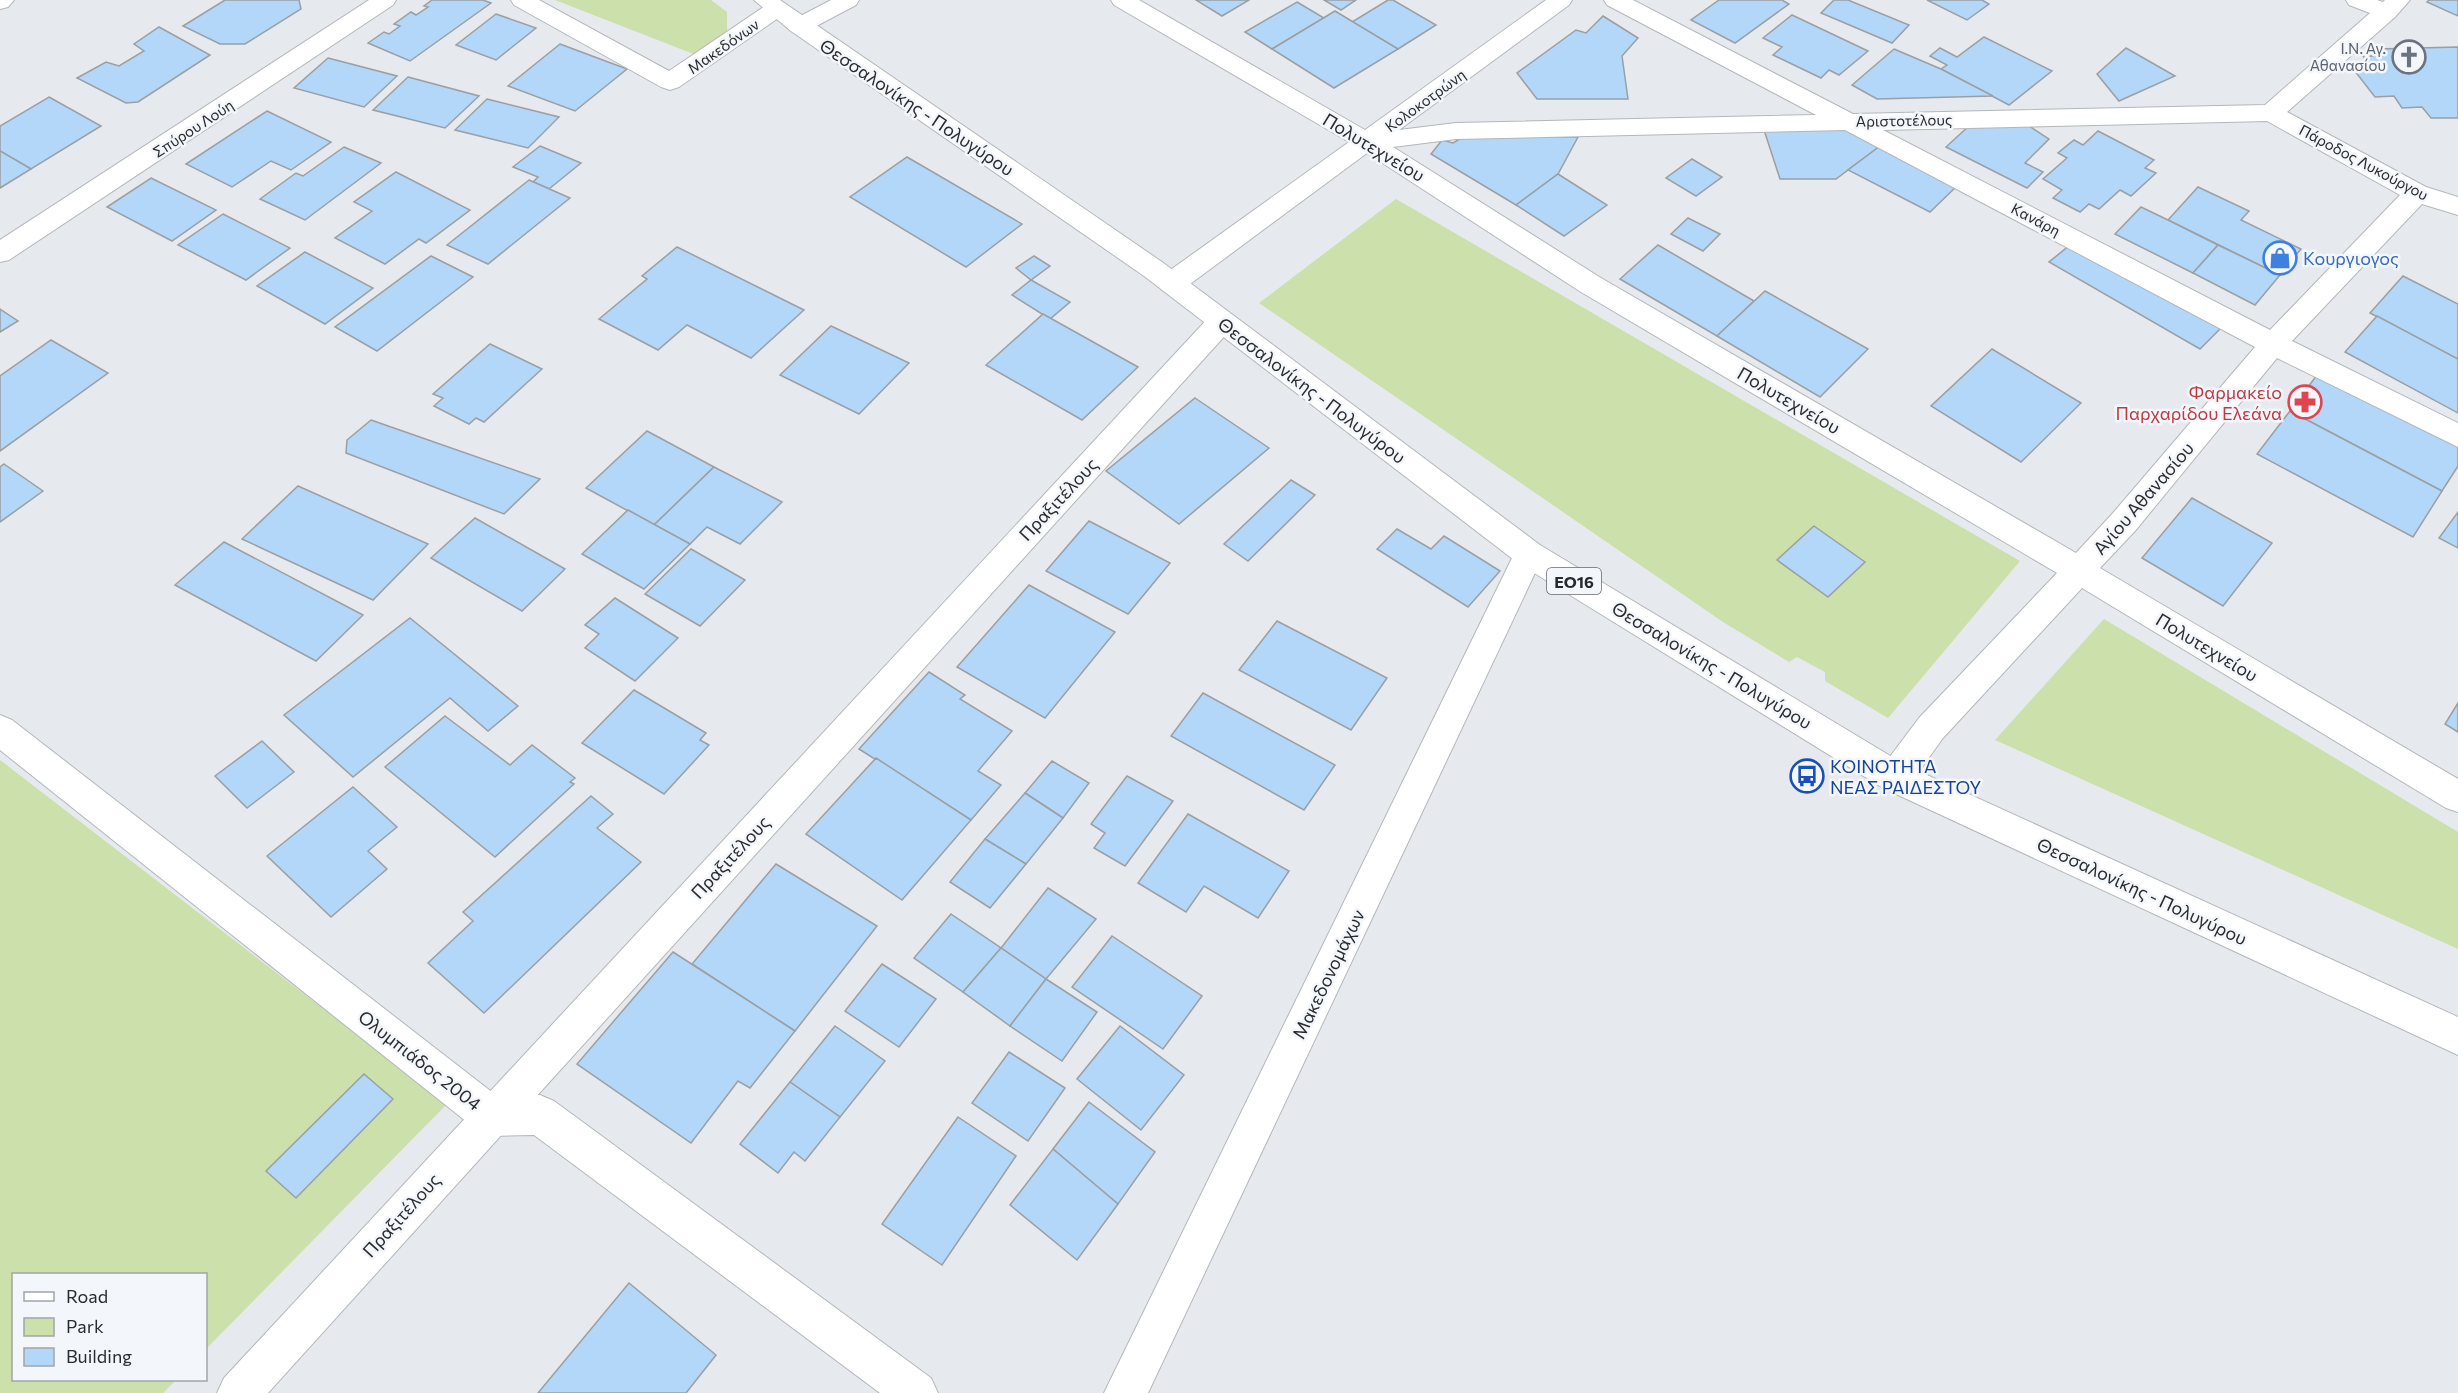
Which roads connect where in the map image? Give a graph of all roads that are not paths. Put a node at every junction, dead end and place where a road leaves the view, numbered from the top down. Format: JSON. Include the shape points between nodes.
{"nodes":[{"id":1,"x":385,"y":0,"type":"edge"},
{"id":2,"x":522,"y":0,"type":"edge"},
{"id":3,"x":848,"y":0,"type":"edge"},
{"id":4,"x":1122,"y":0,"type":"edge"},
{"id":5,"x":1561,"y":0,"type":"edge"},
{"id":6,"x":1616,"y":0,"type":"edge"},
{"id":7,"x":2357,"y":0,"type":"edge"},
{"id":8,"x":2393,"y":6,"type":"edge"},
{"id":9,"x":780,"y":12,"type":"edge"},
{"id":10,"x":2271,"y":113,"type":"junction"},
{"id":11,"x":1850,"y":121,"type":"junction"},
{"id":12,"x":1367,"y":142,"type":"junction"},
{"id":13,"x":2417,"y":193,"type":"junction"},
{"id":14,"x":2458,"y":206,"type":"edge"},
{"id":15,"x":0,"y":254,"type":"edge"},
{"id":16,"x":1172,"y":283,"type":"junction"},
{"id":17,"x":1221,"y":322,"type":"junction"},
{"id":18,"x":2273,"y":344,"type":"junction"},
{"id":19,"x":2458,"y":436,"type":"edge"},
{"id":20,"x":1529,"y":554,"type":"junction"},
{"id":21,"x":2080,"y":571,"type":"junction"},
{"id":22,"x":0,"y":730,"type":"edge"},
{"id":23,"x":1895,"y":777,"type":"junction"},
{"id":24,"x":2458,"y":796,"type":"edge"},
{"id":25,"x":2458,"y":1036,"type":"edge"},
{"id":26,"x":491,"y":1116,"type":"junction"},
{"id":27,"x":238,"y":1393,"type":"edge"},
{"id":28,"x":916,"y":1393,"type":"edge"},
{"id":29,"x":1126,"y":1393,"type":"edge"}],
"edges":[{"from":1,"to":15,"type":"street","name":"Σπύρου Λούη"},
{"from":2,"to":9,"type":"street","name":"Μακεδόνων","via":[[670,82]]},
{"from":3,"to":9,"type":"street","name":"Μακεδόνων"},
{"from":4,"to":12,"type":"street","name":"Πολυτεχνείου"},
{"from":5,"to":12,"type":"street","name":"Κολοκοτρώνη"},
{"from":6,"to":11,"type":"street","name":"Κανάρη"},
{"from":7,"to":8,"type":"street"},
{"from":8,"to":10,"type":"street"},
{"from":9,"to":16,"type":"street","name":"Θεσσαλονίκης - Πολυγύρου","number":"ΕΟ16"},
{"from":10,"to":11,"type":"street","name":"Αριστοτέλους"},
{"from":10,"to":13,"type":"street","name":"Πάροδος Λυκούργου"},
{"from":11,"to":12,"type":"street","name":"Αριστοτέλους","via":[[1456,131]]},
{"from":11,"to":18,"type":"street","name":"Κανάρη"},
{"from":12,"to":16,"type":"street","name":"Κολοκοτρώνη"},
{"from":12,"to":21,"type":"street","name":"Πολυτεχνείου","via":[[1591,285]]},
{"from":13,"to":14,"type":"street","name":"Πάροδος Λυκούργου"},
{"from":13,"to":18,"type":"street","name":"Αγίου Αθανασίου"},
{"from":16,"to":17,"type":"street","name":"Θεσσαλονίκης - Πολυγύρου","number":"ΕΟ16"},
{"from":17,"to":20,"type":"street","name":"Θεσσαλονίκης - Πολυγύρου","number":"ΕΟ16"},
{"from":17,"to":26,"type":"street","name":"Πραξιτέλους"},
{"from":18,"to":19,"type":"street","name":"Κανάρη"},
{"from":18,"to":21,"type":"street","name":"Αγίου Αθανασίου"},
{"from":20,"to":23,"type":"street","name":"Θεσσαλονίκης - Πολυγύρου","number":"ΕΟ16"},
{"from":20,"to":29,"type":"street","name":"Μακεδονομάχων"},
{"from":21,"to":23,"type":"street","name":"Αγίου Αθανασίου","via":[[1931,728]]},
{"from":21,"to":24,"type":"street","name":"Πολυτεχνείου"},
{"from":22,"to":26,"type":"street","name":"Ολυμπιάδος 2004"},
{"from":23,"to":25,"type":"street","name":"Θεσσαλονίκης - Πολυγύρου","number":"ΕΟ16"},
{"from":26,"to":27,"type":"street","name":"Πραξιτέλους"},
{"from":26,"to":28,"type":"street","name":"Ολυμπιάδος 2004","via":[[540,1115]]}]}
